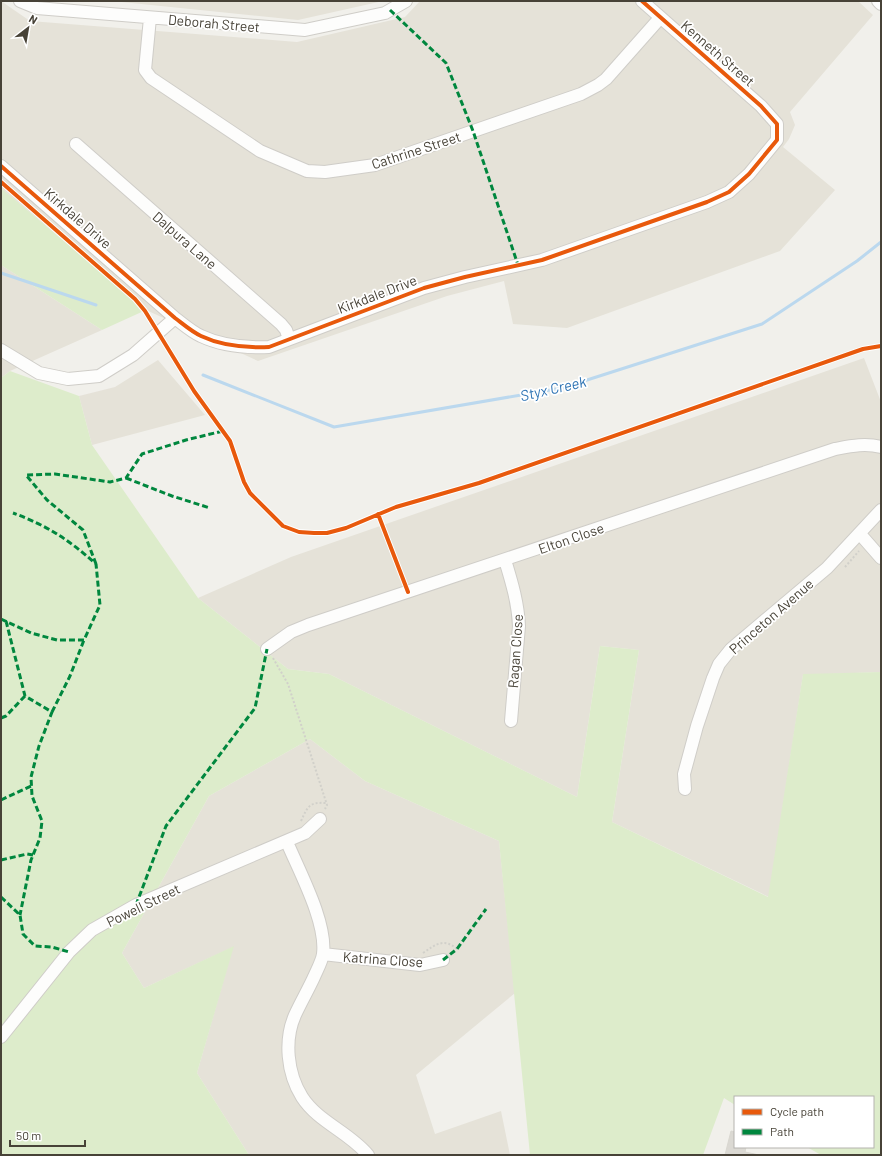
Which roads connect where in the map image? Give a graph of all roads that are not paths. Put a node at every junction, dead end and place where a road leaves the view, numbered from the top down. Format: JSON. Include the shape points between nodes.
{"nodes":[{"id":1,"x":20,"y":1,"type":"edge"},
{"id":2,"x":406,"y":1,"type":"edge"},
{"id":3,"x":642,"y":1,"type":"edge"},
{"id":4,"x":878,"y":1,"type":"edge"},
{"id":5,"x":881,"y":4,"type":"edge"},
{"id":6,"x":150,"y":18,"type":"junction"},
{"id":7,"x":660,"y":18,"type":"junction"},
{"id":8,"x":777,"y":124,"type":"joint"},
{"id":9,"x":76,"y":144,"type":"dead end"},
{"id":10,"x":1,"y":166,"type":"edge"},
{"id":11,"x":175,"y":318,"type":"junction"},
{"id":12,"x":289,"y":339,"type":"junction"},
{"id":13,"x":1,"y":350,"type":"edge"},
{"id":14,"x":881,"y":447,"type":"edge"},
{"id":15,"x":881,"y":510,"type":"edge"},
{"id":16,"x":860,"y":534,"type":"junction"},
{"id":17,"x":881,"y":558,"type":"edge"},
{"id":18,"x":505,"y":560,"type":"junction"},
{"id":19,"x":268,"y":649,"type":"road end"},
{"id":20,"x":511,"y":721,"type":"dead end"},
{"id":21,"x":685,"y":789,"type":"dead end"},
{"id":22,"x":320,"y":819,"type":"road end"},
{"id":23,"x":286,"y":842,"type":"junction"},
{"id":24,"x":323,"y":954,"type":"junction"},
{"id":25,"x":443,"y":960,"type":"dead end"},
{"id":26,"x":1,"y":1037,"type":"edge"},
{"id":27,"x":368,"y":1155,"type":"edge"}],
"edges":[{"from":1,"to":6,"type":"street","name":"Deborah Street","via":[[37,8]]},
{"from":2,"to":6,"type":"street","name":"Deborah Street","via":[[385,13],[305,30]]},
{"from":3,"to":7,"type":"street","name":"Kenneth Street"},
{"from":4,"to":5,"type":"street"},
{"from":6,"to":7,"type":"street","name":"Cathrine Street","via":[[145,70],[151,78],[260,151],[307,171],[324,172],[375,164],[581,94],[606,79]]},
{"from":7,"to":8,"type":"street","name":"Kenneth Street","via":[[761,106]]},
{"from":8,"to":12,"type":"street","name":"Kirkdale Drive","via":[[777,140],[749,174],[729,192],[707,202],[542,260],[424,288]]},
{"from":9,"to":12,"type":"street","name":"Dalpura Lane","via":[[281,324]]},
{"from":10,"to":11,"type":"street","name":"Kirkdale Drive"},
{"from":11,"to":12,"type":"street","name":"Kirkdale Drive","via":[[200,336],[224,344],[246,348],[268,347]]},
{"from":11,"to":13,"type":"street","via":[[133,355],[99,376],[68,379],[40,374]]},
{"from":14,"to":18,"type":"street","name":"Elton Close","via":[[870,445],[835,449]]},
{"from":15,"to":16,"type":"street","name":"Princeton Avenue"},
{"from":16,"to":17,"type":"street"},
{"from":16,"to":21,"type":"street","name":"Princeton Avenue","via":[[827,568],[731,649],[719,664],[687,758]]},
{"from":18,"to":19,"type":"street","name":"Elton Close","via":[[297,630],[279,639]]},
{"from":18,"to":20,"type":"street","name":"Ragan Close","via":[[519,619]]},
{"from":22,"to":23,"type":"street","name":"Powell Street","via":[[305,833]]},
{"from":23,"to":24,"type":"street","via":[[316,909]]},
{"from":23,"to":26,"type":"street","name":"Powell Street","via":[[136,905],[92,930],[69,952]]},
{"from":24,"to":25,"type":"street","name":"Katrina Close","via":[[420,964]]},
{"from":24,"to":27,"type":"street","via":[[289,1034],[292,1076],[302,1096],[316,1114]]}]}
